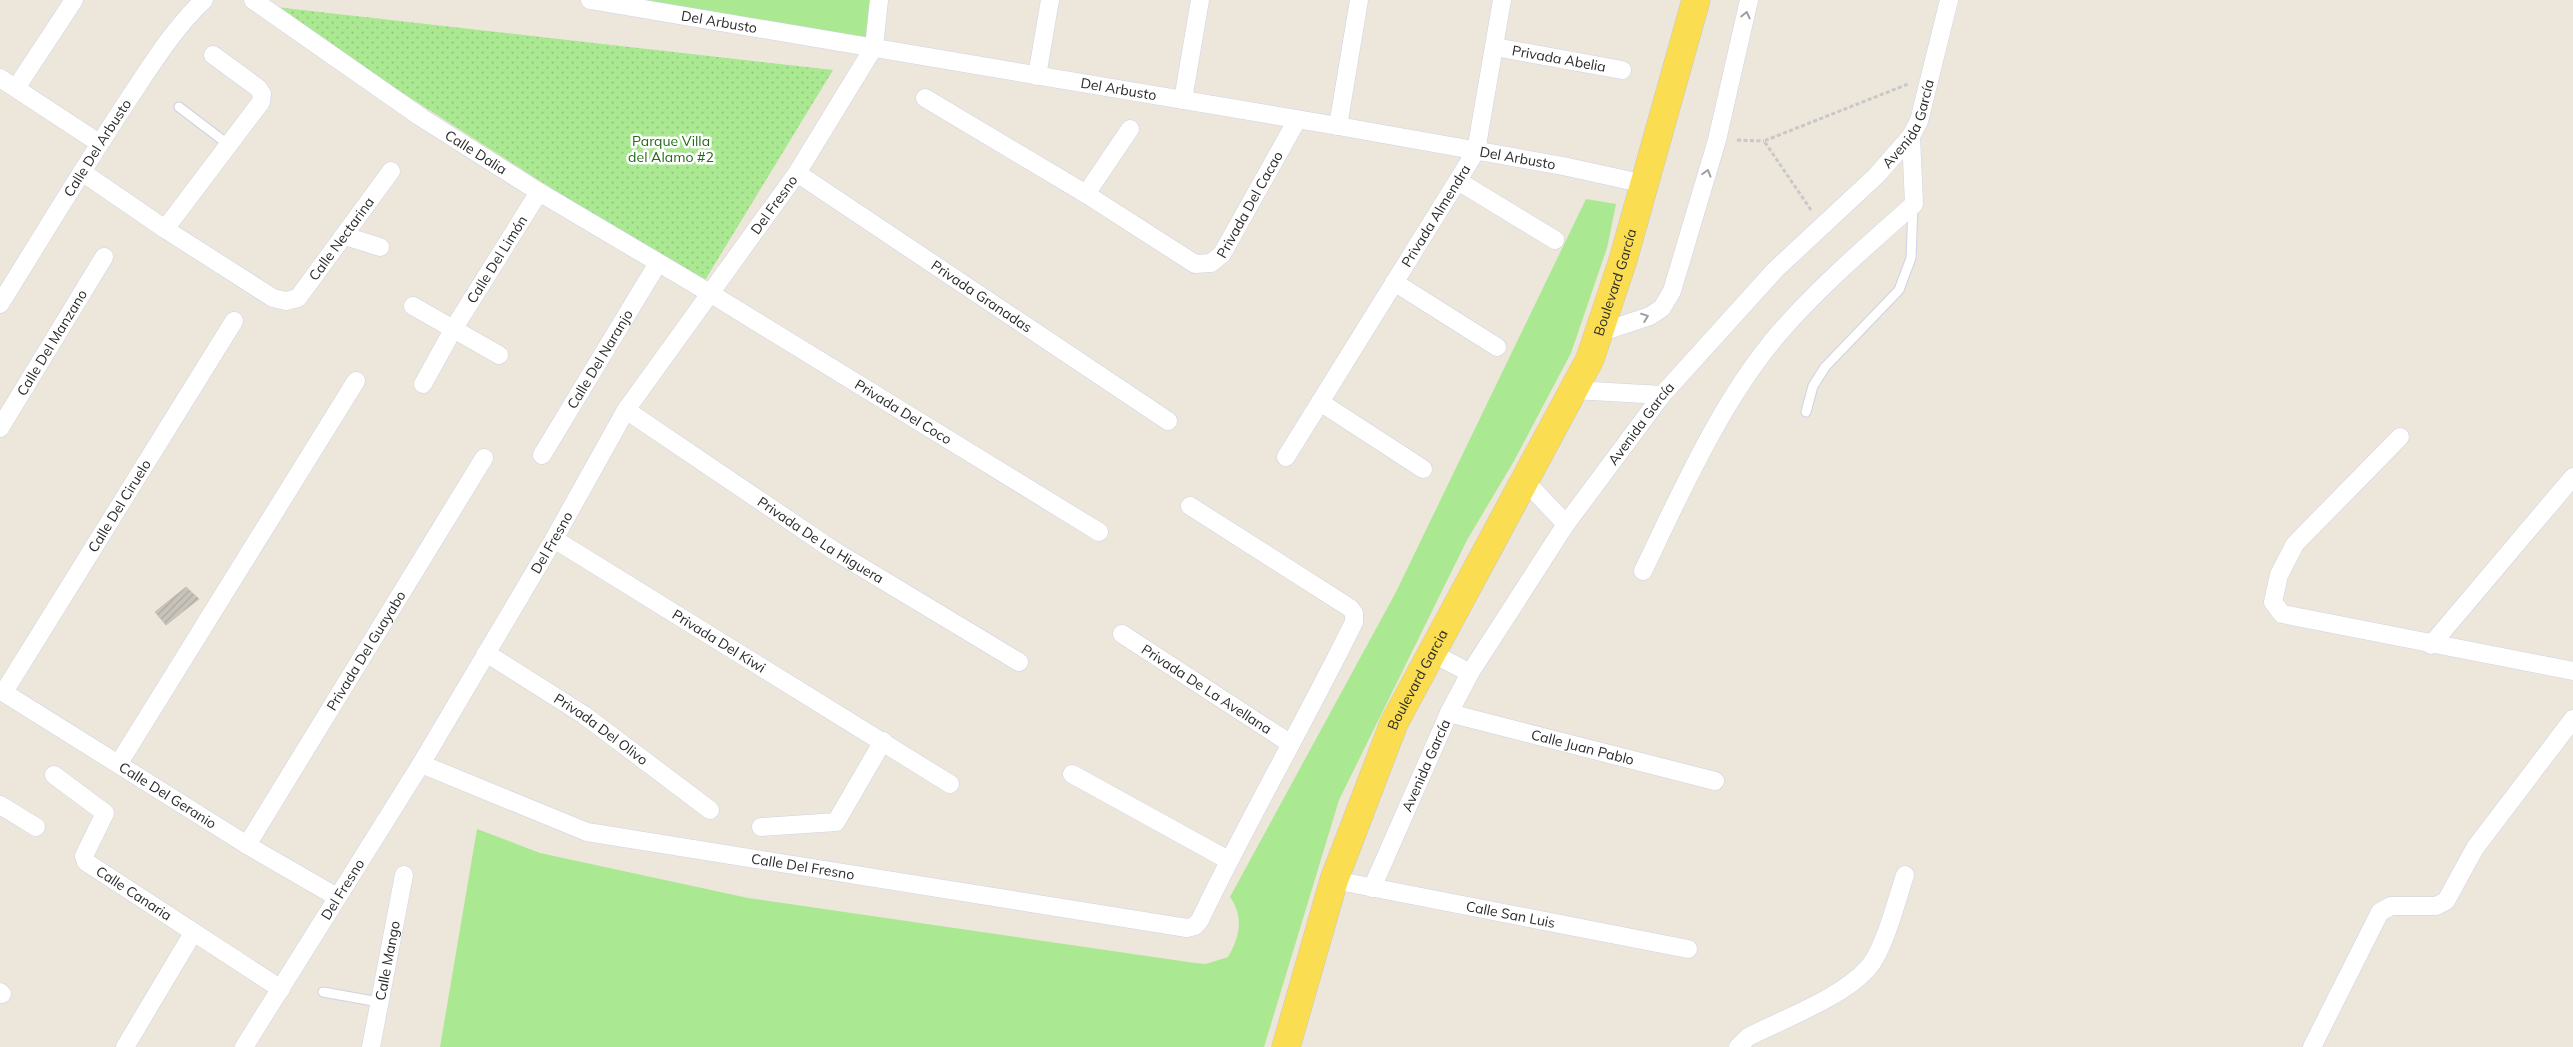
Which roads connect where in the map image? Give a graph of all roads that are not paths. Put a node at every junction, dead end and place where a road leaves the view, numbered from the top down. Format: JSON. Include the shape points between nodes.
{"nodes":[{"id":1,"x":74,"y":0,"type":"edge"},
{"id":2,"x":204,"y":0,"type":"edge"},
{"id":3,"x":253,"y":0,"type":"edge"},
{"id":4,"x":590,"y":0,"type":"edge"},
{"id":5,"x":879,"y":0,"type":"edge"},
{"id":6,"x":1050,"y":0,"type":"edge"},
{"id":7,"x":1200,"y":0,"type":"edge"},
{"id":8,"x":1359,"y":0,"type":"edge"},
{"id":9,"x":1502,"y":0,"type":"edge"},
{"id":10,"x":1696,"y":0,"type":"edge"},
{"id":11,"x":1749,"y":0,"type":"edge"},
{"id":12,"x":1949,"y":0,"type":"edge"},
{"id":13,"x":874,"y":47,"type":"junction"},
{"id":14,"x":1495,"y":47,"type":"junction"},
{"id":15,"x":213,"y":55,"type":"dead end"},
{"id":16,"x":1622,"y":70,"type":"dead end"},
{"id":17,"x":1037,"y":76,"type":"junction"},
{"id":18,"x":0,"y":78,"type":"edge"},
{"id":19,"x":16,"y":88,"type":"junction"},
{"id":20,"x":925,"y":98,"type":"dead end"},
{"id":21,"x":1183,"y":100,"type":"junction"},
{"id":22,"x":179,"y":106,"type":"dead end"},
{"id":23,"x":1296,"y":120,"type":"junction"},
{"id":24,"x":1338,"y":126,"type":"junction"},
{"id":25,"x":1130,"y":129,"type":"dead end"},
{"id":26,"x":1911,"y":136,"type":"junction"},
{"id":27,"x":99,"y":144,"type":"junction"},
{"id":28,"x":229,"y":145,"type":"junction"},
{"id":29,"x":1476,"y":151,"type":"junction"},
{"id":30,"x":391,"y":171,"type":"dead end"},
{"id":31,"x":82,"y":172,"type":"junction"},
{"id":32,"x":796,"y":172,"type":"junction"},
{"id":33,"x":1458,"y":180,"type":"junction"},
{"id":34,"x":1645,"y":184,"type":"junction"},
{"id":35,"x":539,"y":192,"type":"junction"},
{"id":36,"x":1086,"y":194,"type":"junction"},
{"id":37,"x":1914,"y":204,"type":"junction"},
{"id":38,"x":165,"y":230,"type":"junction"},
{"id":39,"x":345,"y":236,"type":"junction"},
{"id":40,"x":1555,"y":240,"type":"dead end"},
{"id":41,"x":380,"y":247,"type":"dead end"},
{"id":42,"x":104,"y":257,"type":"dead end"},
{"id":43,"x":658,"y":263,"type":"junction"},
{"id":44,"x":1394,"y":282,"type":"junction"},
{"id":45,"x":708,"y":292,"type":"junction"},
{"id":46,"x":0,"y":304,"type":"edge"},
{"id":47,"x":413,"y":306,"type":"dead end"},
{"id":48,"x":234,"y":321,"type":"dead end"},
{"id":49,"x":454,"y":328,"type":"junction"},
{"id":50,"x":1599,"y":333,"type":"junction"},
{"id":51,"x":1497,"y":347,"type":"dead end"},
{"id":52,"x":499,"y":355,"type":"dead end"},
{"id":53,"x":356,"y":381,"type":"dead end"},
{"id":54,"x":423,"y":384,"type":"dead end"},
{"id":55,"x":1574,"y":390,"type":"junction"},
{"id":56,"x":1662,"y":395,"type":"junction"},
{"id":57,"x":1320,"y":402,"type":"junction"},
{"id":58,"x":626,"y":410,"type":"junction"},
{"id":59,"x":1806,"y":412,"type":"dead end"},
{"id":60,"x":1168,"y":422,"type":"dead end"},
{"id":61,"x":0,"y":428,"type":"edge"},
{"id":62,"x":2400,"y":437,"type":"dead end"},
{"id":63,"x":542,"y":455,"type":"dead end"},
{"id":64,"x":1286,"y":457,"type":"dead end"},
{"id":65,"x":484,"y":458,"type":"dead end"},
{"id":66,"x":1423,"y":469,"type":"dead end"},
{"id":67,"x":2573,"y":477,"type":"edge"},
{"id":68,"x":1525,"y":480,"type":"junction"},
{"id":69,"x":1190,"y":506,"type":"dead end"},
{"id":70,"x":1566,"y":524,"type":"junction"},
{"id":71,"x":1099,"y":532,"type":"dead end"},
{"id":72,"x":554,"y":539,"type":"junction"},
{"id":73,"x":1643,"y":572,"type":"dead end"},
{"id":74,"x":1122,"y":634,"type":"dead end"},
{"id":75,"x":2431,"y":645,"type":"junction"},
{"id":76,"x":486,"y":653,"type":"junction"},
{"id":77,"x":1432,"y":653,"type":"junction"},
{"id":78,"x":1020,"y":662,"type":"dead end"},
{"id":79,"x":2573,"y":671,"type":"edge"},
{"id":80,"x":1470,"y":673,"type":"junction"},
{"id":81,"x":2,"y":691,"type":"edge"},
{"id":82,"x":1449,"y":713,"type":"junction"},
{"id":83,"x":2573,"y":719,"type":"edge"},
{"id":84,"x":883,"y":741,"type":"junction"},
{"id":85,"x":1291,"y":744,"type":"junction"},
{"id":86,"x":119,"y":763,"type":"junction"},
{"id":87,"x":422,"y":764,"type":"junction"},
{"id":88,"x":1072,"y":774,"type":"dead end"},
{"id":89,"x":54,"y":775,"type":"dead end"},
{"id":90,"x":1715,"y":782,"type":"dead end"},
{"id":91,"x":950,"y":784,"type":"dead end"},
{"id":92,"x":0,"y":805,"type":"edge"},
{"id":93,"x":710,"y":810,"type":"dead end"},
{"id":94,"x":36,"y":827,"type":"dead end"},
{"id":95,"x":761,"y":827,"type":"dead end"},
{"id":96,"x":247,"y":845,"type":"junction"},
{"id":97,"x":1228,"y":860,"type":"junction"},
{"id":98,"x":404,"y":875,"type":"dead end"},
{"id":99,"x":1905,"y":876,"type":"dead end"},
{"id":100,"x":1334,"y":880,"type":"junction"},
{"id":101,"x":1372,"y":888,"type":"junction"},
{"id":102,"x":338,"y":898,"type":"junction"},
{"id":103,"x":193,"y":933,"type":"junction"},
{"id":104,"x":1688,"y":949,"type":"dead end"},
{"id":105,"x":281,"y":990,"type":"junction"},
{"id":106,"x":323,"y":992,"type":"dead end"},
{"id":107,"x":379,"y":1002,"type":"junction"},
{"id":108,"x":125,"y":1047,"type":"edge"},
{"id":109,"x":244,"y":1047,"type":"edge"},
{"id":110,"x":371,"y":1047,"type":"edge"},
{"id":111,"x":1286,"y":1047,"type":"edge"},
{"id":112,"x":1738,"y":1047,"type":"edge"},
{"id":113,"x":2312,"y":1047,"type":"edge"}],
"edges":[{"from":1,"to":19,"type":"street"},
{"from":2,"to":27,"type":"street","name":"Calle Del Arbusto","via":[[150,67]]},
{"from":3,"to":35,"type":"street","name":"Calle Dalia","via":[[422,118]]},
{"from":4,"to":13,"type":"street","name":"Del Arbusto"},
{"from":5,"to":13,"type":"street"},
{"from":6,"to":17,"type":"street"},
{"from":7,"to":21,"type":"street"},
{"from":8,"to":24,"type":"street"},
{"from":9,"to":14,"type":"street","name":"Privada Abelia"},
{"from":10,"to":34,"type":"main road","name":"Boulevard García"},
{"from":50,"to":11,"type":"street","name":"Boulevard García","one_way":true,"via":[[1650,316],[1662,308],[1672,291],[1717,140]]},
{"from":12,"to":26,"type":"street","name":"Avenida García","via":[[1919,121]]},
{"from":13,"to":17,"type":"street","name":"Del Arbusto"},
{"from":13,"to":32,"type":"street","name":"Del Fresno"},
{"from":14,"to":16,"type":"street","name":"Privada Abelia"},
{"from":14,"to":29,"type":"street","name":"Privada Abelia"},
{"from":15,"to":28,"type":"street","via":[[262,94],[261,102]]},
{"from":17,"to":21,"type":"street","name":"Del Arbusto"},
{"from":18,"to":19,"type":"street"},
{"from":19,"to":27,"type":"street"},
{"from":20,"to":36,"type":"street","name":"Privada Del Cacao"},
{"from":21,"to":23,"type":"street","name":"Del Arbusto"},
{"from":22,"to":28,"type":"lane"},
{"from":23,"to":24,"type":"street","name":"Del Arbusto"},
{"from":23,"to":36,"type":"street","name":"Privada Del Cacao","via":[[1222,254],[1211,263],[1195,264]]},
{"from":24,"to":29,"type":"street","name":"Del Arbusto"},
{"from":25,"to":36,"type":"street"},
{"from":26,"to":37,"type":"street"},
{"from":26,"to":56,"type":"street","name":"Avenida García","via":[[1877,175],[1775,270]]},
{"from":27,"to":31,"type":"street","name":"Calle Del Arbusto"},
{"from":28,"to":38,"type":"street"},
{"from":29,"to":33,"type":"street","name":"Privada Almendra"},
{"from":29,"to":34,"type":"street","name":"Del Arbusto"},
{"from":30,"to":39,"type":"street","name":"Calle Nectarina"},
{"from":31,"to":38,"type":"street"},
{"from":31,"to":46,"type":"street","name":"Calle Del Arbusto"},
{"from":32,"to":45,"type":"street","name":"Del Fresno"},
{"from":32,"to":60,"type":"street","name":"Privada Granadas"},
{"from":33,"to":40,"type":"street"},
{"from":33,"to":44,"type":"street","name":"Privada Almendra"},
{"from":34,"to":50,"type":"main road","name":"Boulevard García"},
{"from":35,"to":43,"type":"street","name":"Calle Dalia"},
{"from":35,"to":49,"type":"street","name":"Calle Del Limón"},
{"from":37,"to":59,"type":"lane","via":[[1911,258],[1899,290],[1825,367],[1813,386]]},
{"from":37,"to":73,"type":"street","via":[[1854,257],[1780,332],[1742,382],[1684,487]]},
{"from":38,"to":39,"type":"street","name":"Calle Nectarina","via":[[273,298],[286,301],[298,298]]},
{"from":39,"to":41,"type":"street"},
{"from":42,"to":61,"type":"street","name":"Calle Del Manzano"},
{"from":43,"to":45,"type":"street","name":"Calle Dalia"},
{"from":43,"to":63,"type":"street","name":"Calle Del Naranjo"},
{"from":44,"to":51,"type":"street","name":"Privada Almendra"},
{"from":44,"to":57,"type":"street","name":"Privada Almendra"},
{"from":45,"to":58,"type":"street","name":"Del Fresno"},
{"from":45,"to":71,"type":"street","name":"Privada Del Coco"},
{"from":47,"to":49,"type":"street"},
{"from":48,"to":81,"type":"street","name":"Calle Del Ciruelo"},
{"from":49,"to":52,"type":"street"},
{"from":49,"to":54,"type":"street","name":"Calle Del Limón"},
{"from":50,"to":55,"type":"main road","name":"Boulevard Garcia"},
{"from":53,"to":86,"type":"street"},
{"from":55,"to":56,"type":"street"},
{"from":55,"to":68,"type":"main road","name":"Boulevard Garcia"},
{"from":56,"to":70,"type":"street","name":"Avenida García"},
{"from":57,"to":64,"type":"street","name":"Privada Almendra"},
{"from":57,"to":66,"type":"street"},
{"from":58,"to":72,"type":"street","name":"Del Fresno"},
{"from":58,"to":78,"type":"street","name":"Privada De La Higuera","via":[[833,550]]},
{"from":62,"to":75,"type":"street","via":[[2295,544],[2279,575],[2273,602],[2282,614]]},
{"from":65,"to":96,"type":"street","name":"Privada Del Guayabo"},
{"from":67,"to":75,"type":"street"},
{"from":68,"to":70,"type":"street"},
{"from":68,"to":77,"type":"main road","name":"Boulevard Garcia"},
{"from":69,"to":85,"type":"street","via":[[1350,608],[1354,614],[1354,622]]},
{"from":70,"to":80,"type":"street","name":"Avenida García"},
{"from":72,"to":76,"type":"street","name":"Del Fresno"},
{"from":72,"to":84,"type":"street","name":"Privada Del Kiwi"},
{"from":74,"to":85,"type":"street","name":"Privada De La Avellana"},
{"from":75,"to":79,"type":"street"},
{"from":76,"to":87,"type":"street","name":"Del Fresno"},
{"from":76,"to":93,"type":"street","name":"Privada Del Olivo","via":[[584,715]]},
{"from":77,"to":80,"type":"street"},
{"from":77,"to":100,"type":"main road","name":"Boulevard Garcia","via":[[1394,724]]},
{"from":80,"to":82,"type":"street","name":"Avenida García"},
{"from":81,"to":86,"type":"street","name":"Calle Del Geranio"},
{"from":82,"to":90,"type":"street","name":"Calle Juan Pablo"},
{"from":82,"to":101,"type":"street","name":"Avenida García"},
{"from":83,"to":113,"type":"street","via":[[2475,848],[2446,901],[2436,906],[2391,906],[2380,912]]},
{"from":84,"to":91,"type":"street","name":"Privada Del Kiwi"},
{"from":84,"to":95,"type":"street","via":[[836,822]]},
{"from":85,"to":97,"type":"street"},
{"from":86,"to":96,"type":"street","name":"Calle Del Geranio"},
{"from":87,"to":97,"type":"street","name":"Calle Del Fresno","via":[[587,832],[1187,928],[1200,920]]},
{"from":87,"to":102,"type":"street","name":"Del Fresno"},
{"from":88,"to":97,"type":"street"},
{"from":89,"to":103,"type":"street","name":"Calle Canaria","via":[[105,813],[84,856],[86,862]]},
{"from":92,"to":94,"type":"street"},
{"from":96,"to":102,"type":"street","name":"Calle Del Geranio"},
{"from":98,"to":107,"type":"street","name":"Calle Mango"},
{"from":99,"to":112,"type":"street","via":[[1884,939],[1869,968],[1840,990],[1748,1037]]},
{"from":100,"to":101,"type":"street","name":"Calle San Luis"},
{"from":100,"to":111,"type":"main road","name":"Boulevard Garcia"},
{"from":101,"to":104,"type":"street","name":"Calle San Luis"},
{"from":102,"to":105,"type":"street","name":"Del Fresno"},
{"from":103,"to":105,"type":"street","name":"Calle Canaria"},
{"from":103,"to":108,"type":"street"},
{"from":105,"to":109,"type":"street","name":"Del Fresno"},
{"from":106,"to":107,"type":"lane"},
{"from":107,"to":110,"type":"street","name":"Calle Mango"}]}
